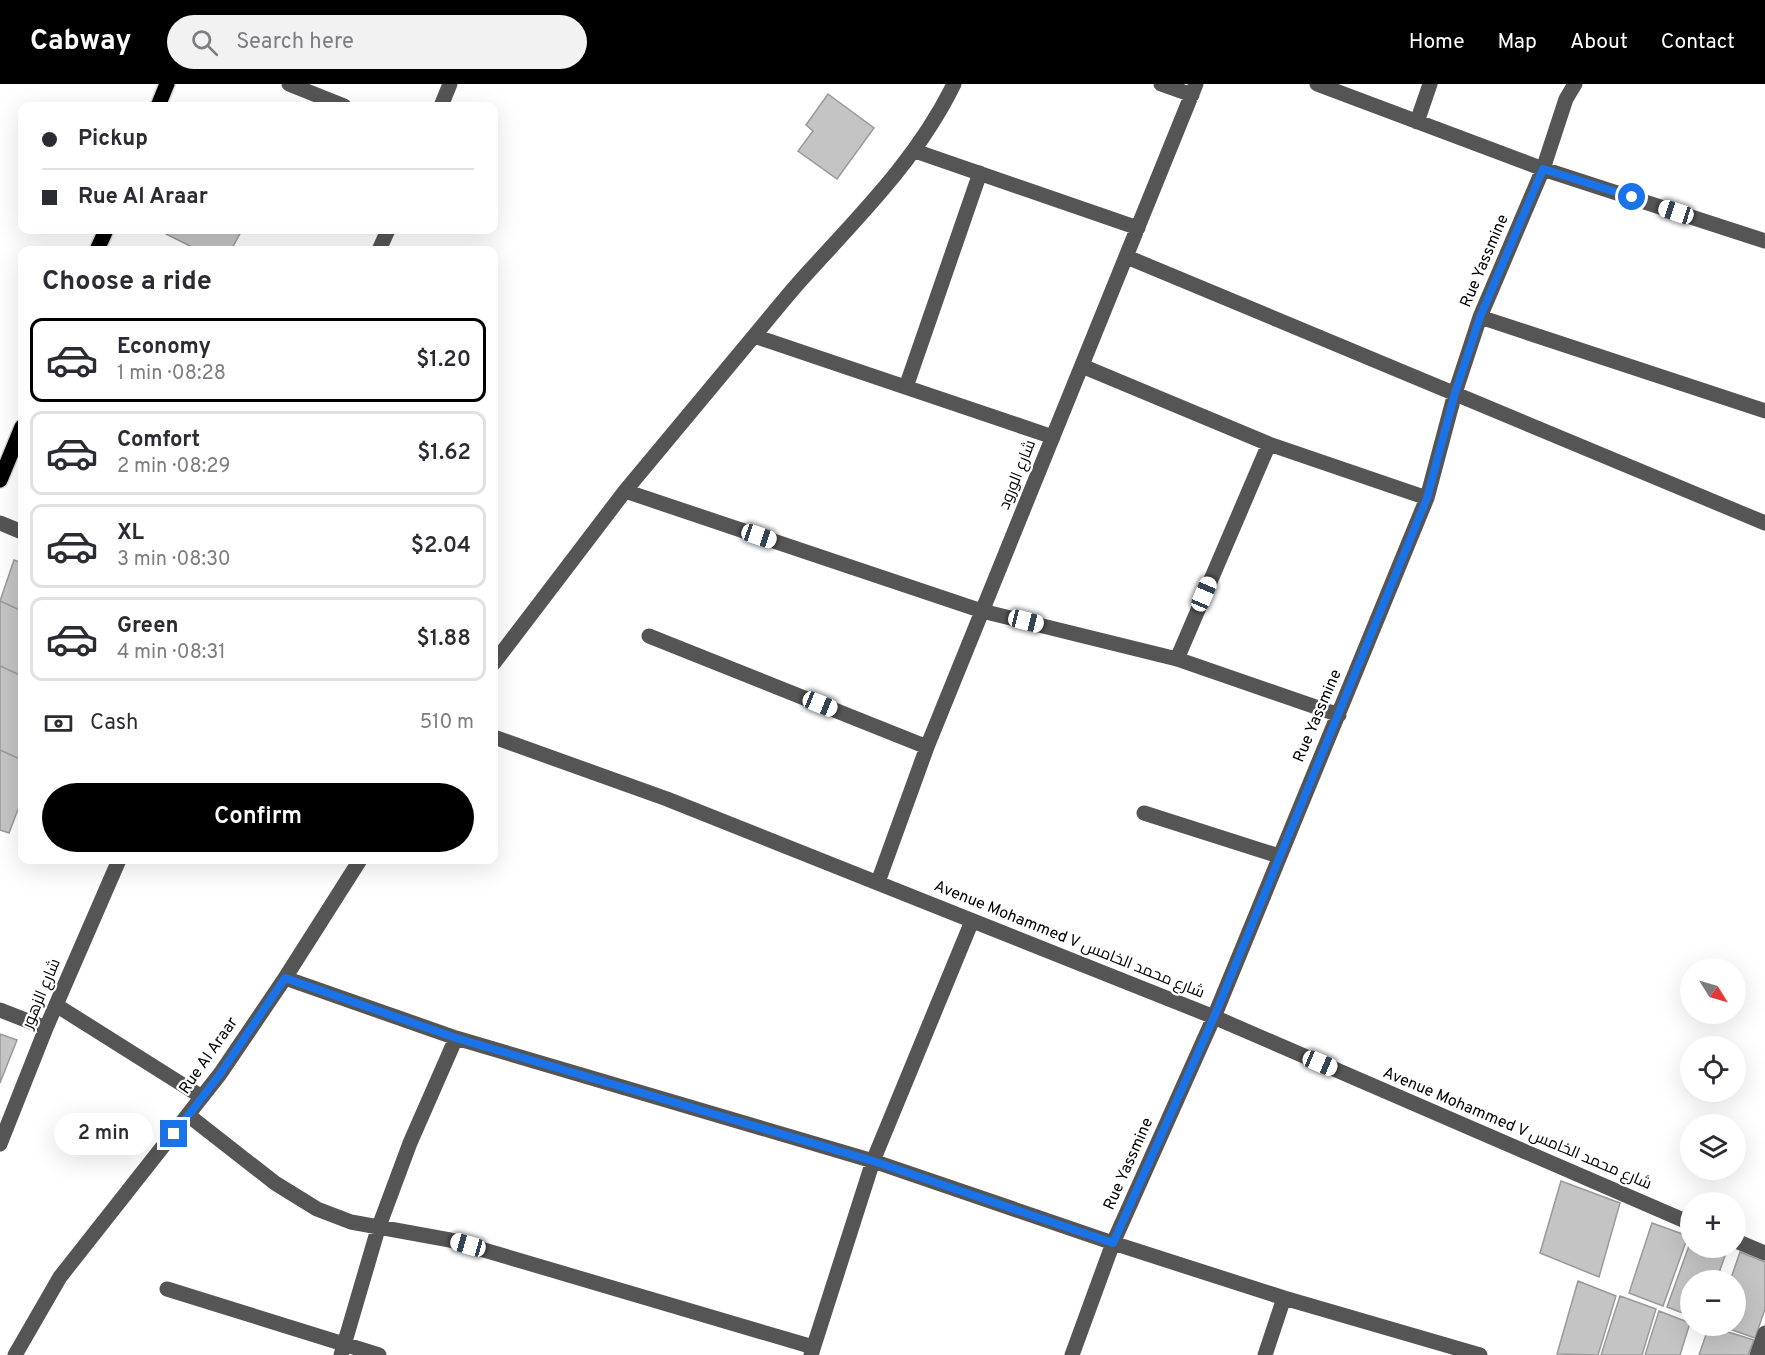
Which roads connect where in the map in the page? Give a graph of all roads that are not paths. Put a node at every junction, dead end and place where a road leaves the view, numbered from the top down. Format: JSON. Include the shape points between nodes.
{"nodes":[{"id":1,"x":167,"y":84,"type":"edge"},
{"id":2,"x":289,"y":84,"type":"edge"},
{"id":3,"x":450,"y":84,"type":"edge"},
{"id":4,"x":954,"y":84,"type":"edge"},
{"id":5,"x":1161,"y":84,"type":"edge"},
{"id":6,"x":1317,"y":84,"type":"edge"},
{"id":7,"x":1430,"y":84,"type":"edge"},
{"id":8,"x":1575,"y":84,"type":"edge"},
{"id":9,"x":1194,"y":90,"type":"edge"},
{"id":10,"x":160,"y":102,"type":"edge"},
{"id":11,"x":334,"y":102,"type":"edge"},
{"id":12,"x":443,"y":102,"type":"edge"},
{"id":13,"x":1417,"y":122,"type":"junction"},
{"id":14,"x":915,"y":151,"type":"junction"},
{"id":15,"x":1543,"y":169,"type":"junction"},
{"id":16,"x":980,"y":173,"type":"junction"},
{"id":17,"x":1138,"y":228,"type":"junction"},
{"id":18,"x":1765,"y":241,"type":"edge"},
{"id":19,"x":1126,"y":257,"type":"junction"},
{"id":20,"x":1480,"y":317,"type":"junction"},
{"id":21,"x":754,"y":336,"type":"junction"},
{"id":22,"x":1082,"y":366,"type":"junction"},
{"id":23,"x":906,"y":387,"type":"junction"},
{"id":24,"x":1455,"y":393,"type":"junction"},
{"id":25,"x":1765,"y":411,"type":"edge"},
{"id":26,"x":18,"y":437,"type":"edge"},
{"id":27,"x":1053,"y":437,"type":"junction"},
{"id":28,"x":1269,"y":444,"type":"junction"},
{"id":29,"x":0,"y":480,"type":"edge"},
{"id":30,"x":625,"y":491,"type":"junction"},
{"id":31,"x":1427,"y":498,"type":"junction"},
{"id":32,"x":0,"y":523,"type":"edge"},
{"id":33,"x":1765,"y":523,"type":"edge"},
{"id":34,"x":18,"y":530,"type":"edge"},
{"id":35,"x":982,"y":610,"type":"junction"},
{"id":36,"x":649,"y":636,"type":"dead end"},
{"id":37,"x":498,"y":658,"type":"edge"},
{"id":38,"x":1177,"y":659,"type":"junction"},
{"id":39,"x":1339,"y":715,"type":"junction"},
{"id":40,"x":498,"y":738,"type":"edge"},
{"id":41,"x":927,"y":747,"type":"junction"},
{"id":42,"x":1144,"y":813,"type":"dead end"},
{"id":43,"x":1279,"y":856,"type":"junction"},
{"id":44,"x":117,"y":864,"type":"edge"},
{"id":45,"x":357,"y":864,"type":"edge"},
{"id":46,"x":878,"y":882,"type":"junction"},
{"id":47,"x":972,"y":921,"type":"junction"},
{"id":48,"x":285,"y":978,"type":"junction"},
{"id":49,"x":56,"y":1005,"type":"junction"},
{"id":50,"x":0,"y":1010,"type":"edge"},
{"id":51,"x":1214,"y":1017,"type":"junction"},
{"id":52,"x":46,"y":1028,"type":"junction"},
{"id":53,"x":456,"y":1038,"type":"junction"},
{"id":54,"x":202,"y":1097,"type":"junction"},
{"id":55,"x":188,"y":1115,"type":"junction"},
{"id":56,"x":0,"y":1143,"type":"edge"},
{"id":57,"x":873,"y":1161,"type":"junction"},
{"id":58,"x":1680,"y":1219,"type":"edge"},
{"id":59,"x":378,"y":1228,"type":"junction"},
{"id":60,"x":1113,"y":1243,"type":"junction"},
{"id":61,"x":1746,"y":1245,"type":"edge"},
{"id":62,"x":1765,"y":1253,"type":"edge"},
{"id":63,"x":167,"y":1289,"type":"dead end"},
{"id":64,"x":1284,"y":1298,"type":"junction"},
{"id":65,"x":1765,"y":1333,"type":"edge"},
{"id":66,"x":343,"y":1349,"type":"edge"},
{"id":67,"x":812,"y":1351,"type":"edge"},
{"id":68,"x":1472,"y":1354,"type":"edge"},
{"id":69,"x":15,"y":1355,"type":"edge"},
{"id":70,"x":379,"y":1355,"type":"edge"},
{"id":71,"x":1072,"y":1355,"type":"edge"},
{"id":72,"x":1265,"y":1355,"type":"edge"},
{"id":73,"x":1757,"y":1355,"type":"edge"}],
"edges":[{"from":1,"to":10,"type":"main road"},
{"from":2,"to":11,"type":"street"},
{"from":3,"to":12,"type":"street"},
{"from":4,"to":14,"type":"street"},
{"from":5,"to":9,"type":"street"},
{"from":6,"to":13,"type":"street"},
{"from":7,"to":13,"type":"street"},
{"from":8,"to":15,"type":"street","name":"Rue Yassmine","via":[[1566,99]]},
{"from":9,"to":17,"type":"street","name":"شارع الورود"},
{"from":13,"to":15,"type":"street"},
{"from":14,"to":16,"type":"street"},
{"from":14,"to":21,"type":"street"},
{"from":15,"to":18,"type":"street"},
{"from":15,"to":20,"type":"street","name":"Rue Yassmine"},
{"from":16,"to":17,"type":"street"},
{"from":16,"to":23,"type":"street"},
{"from":17,"to":19,"type":"street","name":"شارع الورود"},
{"from":19,"to":22,"type":"street","name":"شارع الورود"},
{"from":19,"to":24,"type":"street"},
{"from":20,"to":24,"type":"street","name":"Rue Yassmine"},
{"from":20,"to":25,"type":"street"},
{"from":21,"to":23,"type":"street"},
{"from":21,"to":30,"type":"street"},
{"from":22,"to":27,"type":"street","name":"شارع الورود"},
{"from":22,"to":28,"type":"street"},
{"from":23,"to":27,"type":"street"},
{"from":24,"to":31,"type":"street","name":"Rue Yassmine"},
{"from":24,"to":33,"type":"street"},
{"from":26,"to":29,"type":"main road"},
{"from":27,"to":35,"type":"street","name":"شارع الورود"},
{"from":28,"to":31,"type":"street"},
{"from":28,"to":38,"type":"street"},
{"from":30,"to":35,"type":"street"},
{"from":30,"to":37,"type":"street"},
{"from":31,"to":39,"type":"street","name":"Rue Yassmine"},
{"from":32,"to":34,"type":"street"},
{"from":35,"to":38,"type":"street"},
{"from":35,"to":41,"type":"street","name":"شارع الورود"},
{"from":36,"to":41,"type":"street"},
{"from":38,"to":39,"type":"street"},
{"from":39,"to":43,"type":"street","name":"Rue Yassmine"},
{"from":40,"to":46,"type":"street","name":"Avenue Mohammed V شارع محمد الخامس","via":[[667,799]]},
{"from":41,"to":46,"type":"street","name":"شارع الورود"},
{"from":42,"to":43,"type":"street"},
{"from":43,"to":51,"type":"street","name":"Rue Yassmine"},
{"from":44,"to":49,"type":"street","name":"شارع الزهور"},
{"from":45,"to":48,"type":"street","name":"Rue Al Araar"},
{"from":46,"to":47,"type":"street","name":"Avenue Mohammed V شارع محمد الخامس"},
{"from":47,"to":51,"type":"street","name":"Avenue Mohammed V شارع محمد الخامس"},
{"from":47,"to":57,"type":"street"},
{"from":48,"to":53,"type":"street"},
{"from":48,"to":54,"type":"street","name":"Rue Al Araar"},
{"from":49,"to":52,"type":"street","name":"شارع الزهور"},
{"from":49,"to":54,"type":"street"},
{"from":50,"to":52,"type":"street"},
{"from":51,"to":58,"type":"street","name":"Avenue Mohammed V شارع محمد الخامس"},
{"from":51,"to":60,"type":"street","name":"Rue Yassmine"},
{"from":52,"to":56,"type":"street","name":"شارع الزهور"},
{"from":53,"to":57,"type":"street"},
{"from":53,"to":59,"type":"street"},
{"from":54,"to":55,"type":"street","name":"Rue Al Araar"},
{"from":55,"to":59,"type":"street","via":[[275,1183],[317,1209]]},
{"from":55,"to":69,"type":"street","name":"Rue Al Araar","via":[[60,1277]]},
{"from":57,"to":60,"type":"street"},
{"from":57,"to":67,"type":"street"},
{"from":59,"to":66,"type":"street"},
{"from":59,"to":67,"type":"street","via":[[450,1240]]},
{"from":60,"to":64,"type":"street"},
{"from":60,"to":71,"type":"street","name":"Rue Yassmine"},
{"from":61,"to":62,"type":"street"},
{"from":63,"to":66,"type":"street"},
{"from":64,"to":68,"type":"street"},
{"from":64,"to":72,"type":"street"},
{"from":65,"to":73,"type":"street"},
{"from":66,"to":70,"type":"street"}]}
